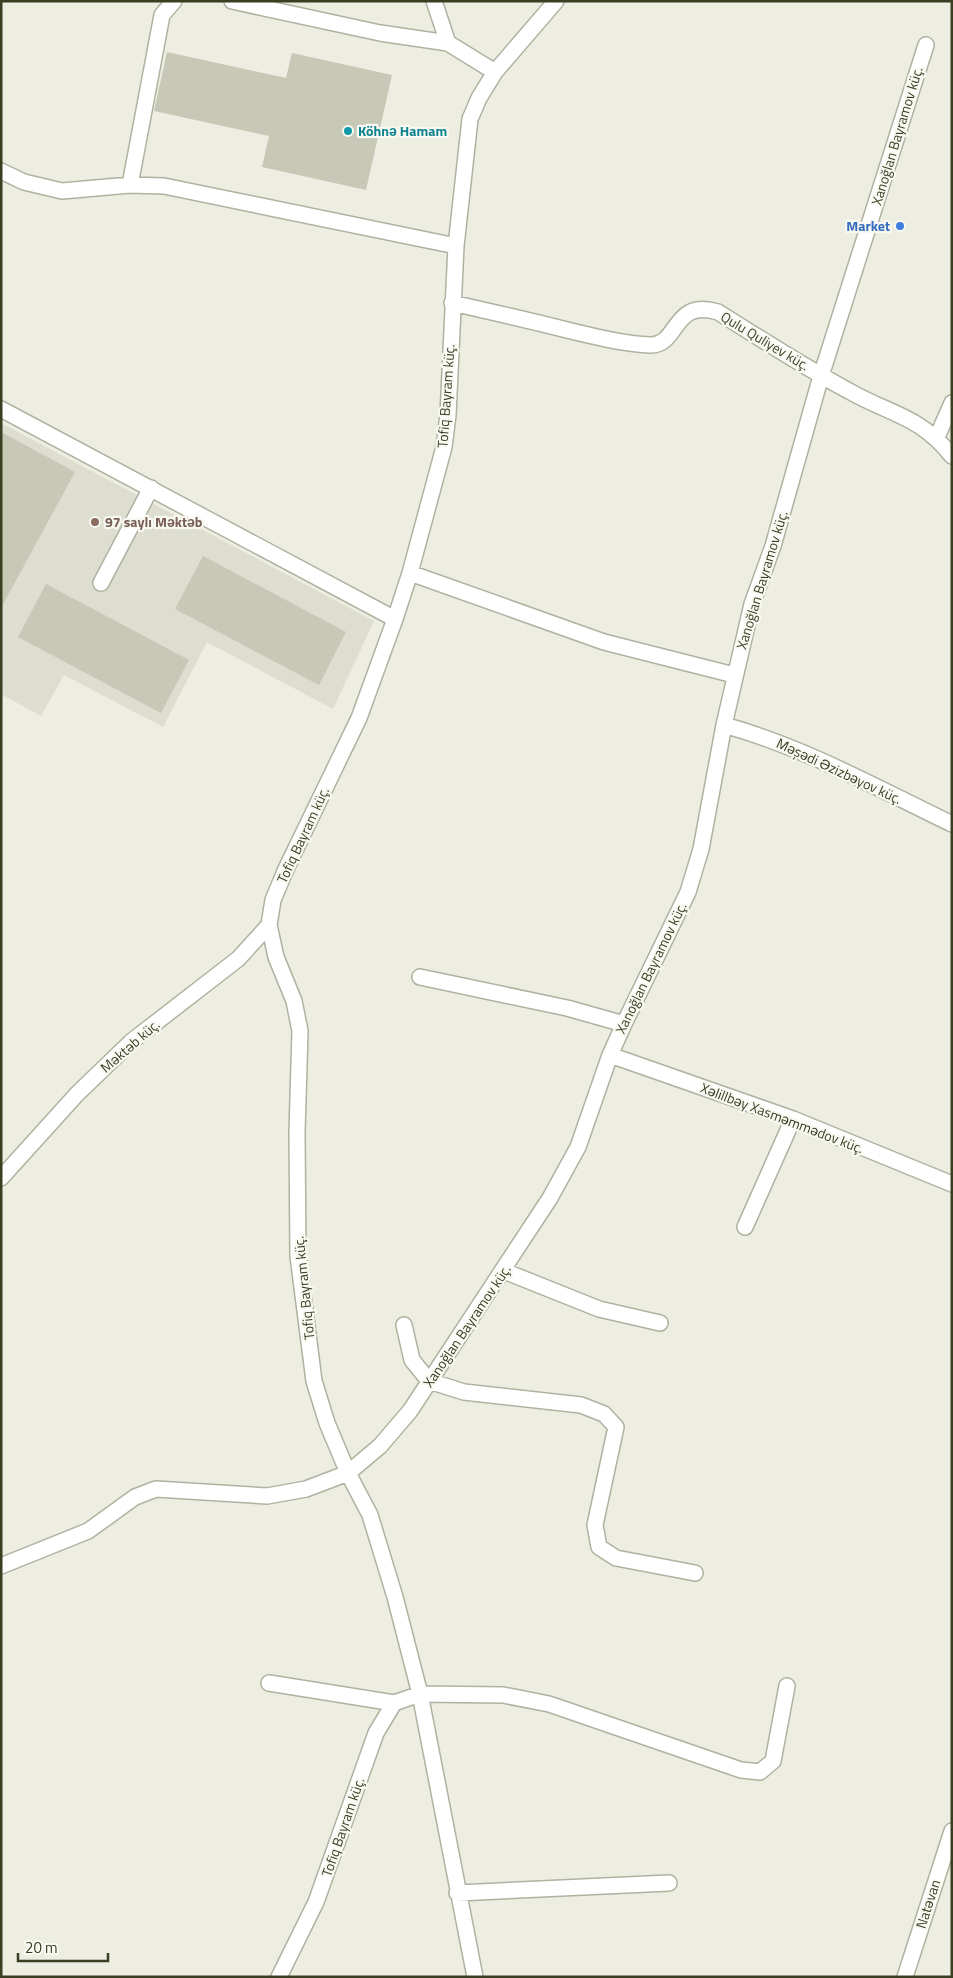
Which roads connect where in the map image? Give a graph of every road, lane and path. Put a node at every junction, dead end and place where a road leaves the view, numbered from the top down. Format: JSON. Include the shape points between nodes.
{"nodes":[{"id":1,"x":174,"y":1,"type":"edge"},
{"id":2,"x":232,"y":1,"type":"edge"},
{"id":3,"x":434,"y":1,"type":"edge"},
{"id":4,"x":556,"y":1,"type":"edge"},
{"id":5,"x":448,"y":43,"type":"junction"},
{"id":6,"x":926,"y":45,"type":"dead end"},
{"id":7,"x":495,"y":72,"type":"junction"},
{"id":8,"x":1,"y":170,"type":"edge"},
{"id":9,"x":130,"y":185,"type":"junction"},
{"id":10,"x":456,"y":246,"type":"junction"},
{"id":11,"x":452,"y":303,"type":"junction"},
{"id":12,"x":821,"y":376,"type":"junction"},
{"id":13,"x":952,"y":403,"type":"edge"},
{"id":14,"x":1,"y":409,"type":"edge"},
{"id":15,"x":937,"y":437,"type":"junction"},
{"id":16,"x":952,"y":456,"type":"edge"},
{"id":17,"x":150,"y":488,"type":"junction"},
{"id":18,"x":410,"y":573,"type":"junction"},
{"id":19,"x":101,"y":583,"type":"dead end"},
{"id":20,"x":395,"y":619,"type":"junction"},
{"id":21,"x":734,"y":675,"type":"junction"},
{"id":22,"x":724,"y":725,"type":"junction"},
{"id":23,"x":952,"y":824,"type":"edge"},
{"id":24,"x":269,"y":925,"type":"junction"},
{"id":25,"x":420,"y":977,"type":"dead end"},
{"id":26,"x":624,"y":1024,"type":"junction"},
{"id":27,"x":610,"y":1055,"type":"junction"},
{"id":28,"x":793,"y":1120,"type":"junction"},
{"id":29,"x":1,"y":1178,"type":"edge"},
{"id":30,"x":952,"y":1184,"type":"edge"},
{"id":31,"x":745,"y":1227,"type":"dead end"},
{"id":32,"x":504,"y":1271,"type":"junction"},
{"id":33,"x":660,"y":1323,"type":"dead end"},
{"id":34,"x":404,"y":1325,"type":"dead end"},
{"id":35,"x":429,"y":1381,"type":"junction"},
{"id":36,"x":348,"y":1473,"type":"junction"},
{"id":37,"x":1,"y":1566,"type":"edge"},
{"id":38,"x":695,"y":1572,"type":"dead end"},
{"id":39,"x":269,"y":1682,"type":"dead end"},
{"id":40,"x":787,"y":1686,"type":"dead end"},
{"id":41,"x":420,"y":1694,"type":"junction"},
{"id":42,"x":394,"y":1703,"type":"junction"},
{"id":43,"x":952,"y":1830,"type":"edge"},
{"id":44,"x":669,"y":1883,"type":"dead end"},
{"id":45,"x":457,"y":1893,"type":"junction"},
{"id":46,"x":279,"y":1977,"type":"edge"},
{"id":47,"x":475,"y":1977,"type":"edge"},
{"id":48,"x":905,"y":1977,"type":"edge"}],
"edges":[{"from":1,"to":9,"type":"street","via":[[162,15]]},
{"from":2,"to":5,"type":"street","via":[[380,33]]},
{"from":3,"to":5,"type":"street"},
{"from":4,"to":7,"type":"street","name":"Tofiq Bayram küç."},
{"from":5,"to":7,"type":"street"},
{"from":6,"to":12,"type":"street","name":"Xanoğlan Bayramov küç."},
{"from":7,"to":10,"type":"street","name":"Tofiq Bayram küç.","via":[[470,119]]},
{"from":8,"to":9,"type":"street","via":[[24,182],[62,191]]},
{"from":9,"to":10,"type":"street","via":[[164,186]]},
{"from":10,"to":11,"type":"street","name":"Tofiq Bayram küç."},
{"from":11,"to":12,"type":"street","name":"Qulu Quliyev küç.","via":[[621,342],[652,345],[665,341],[676,323],[690,312],[704,308],[718,312]]},
{"from":11,"to":18,"type":"street","name":"Tofiq Bayram küç.","via":[[444,447]]},
{"from":12,"to":15,"type":"street","name":"Qulu Quliyev küç.","via":[[903,415]]},
{"from":12,"to":21,"type":"street","name":"Xanoğlan Bayramov küç.","via":[[773,546],[752,604]]},
{"from":13,"to":15,"type":"street"},
{"from":14,"to":17,"type":"street"},
{"from":15,"to":16,"type":"street","name":"Qulu Quliyev küç."},
{"from":17,"to":19,"type":"street"},
{"from":17,"to":20,"type":"street"},
{"from":18,"to":20,"type":"street","name":"Tofiq Bayram küç."},
{"from":18,"to":21,"type":"street","via":[[604,642]]},
{"from":20,"to":24,"type":"street","name":"Tofiq Bayram küç.","via":[[358,718],[273,900]]},
{"from":21,"to":22,"type":"street","name":"Xanoğlan Bayramov küç."},
{"from":22,"to":23,"type":"street","name":"Məşədi Əzizbəyov küç.","via":[[763,736],[812,757]]},
{"from":22,"to":26,"type":"street","name":"Xanoğlan Bayramov küç.","via":[[701,849],[688,892]]},
{"from":24,"to":29,"type":"street","name":"Məktəb küç.","via":[[238,959],[132,1041],[76,1094]]},
{"from":24,"to":36,"type":"street","name":"Tofiq Bayram küç.","via":[[276,957],[294,1001],[300,1031],[298,1256],[314,1381]]},
{"from":25,"to":26,"type":"street","via":[[566,1008]]},
{"from":26,"to":27,"type":"street","name":"Xanoğlan Bayramov küç."},
{"from":27,"to":28,"type":"street","name":"Xəlillbəy Xasməmmədov küç."},
{"from":27,"to":32,"type":"street","name":"Xanoğlan Bayramov küç.","via":[[578,1147]]},
{"from":28,"to":30,"type":"street","name":"Xəlillbəy Xasməmmədov küç."},
{"from":28,"to":31,"type":"street"},
{"from":32,"to":33,"type":"street","via":[[599,1309]]},
{"from":32,"to":35,"type":"street","name":"Xanoğlan Bayramov küç."},
{"from":34,"to":35,"type":"street","via":[[412,1360]]},
{"from":35,"to":36,"type":"street","name":"Xanoğlan Bayramov küç.","via":[[410,1411],[380,1446]]},
{"from":35,"to":38,"type":"street","via":[[464,1392],[581,1405],[604,1414],[616,1427],[595,1525],[599,1547],[616,1558]]},
{"from":36,"to":37,"type":"street","name":"Xanoğlan Bayramov küç.","via":[[306,1489],[268,1496],[156,1489],[135,1497],[88,1532]]},
{"from":36,"to":41,"type":"street","name":"Tofiq Bayram küç.","via":[[370,1515]]},
{"from":39,"to":42,"type":"street"},
{"from":40,"to":41,"type":"street","via":[[773,1761],[760,1772],[741,1770],[549,1704],[503,1695]]},
{"from":41,"to":42,"type":"street"},
{"from":41,"to":45,"type":"street","name":"Tofiq Bayram küç."},
{"from":42,"to":46,"type":"street","name":"Tofiq Bayram küç.","via":[[376,1733],[316,1902]]},
{"from":43,"to":48,"type":"street","name":"Natəvan"},
{"from":44,"to":45,"type":"street"},
{"from":45,"to":47,"type":"street","name":"Tofiq Bayram küç."}]}
